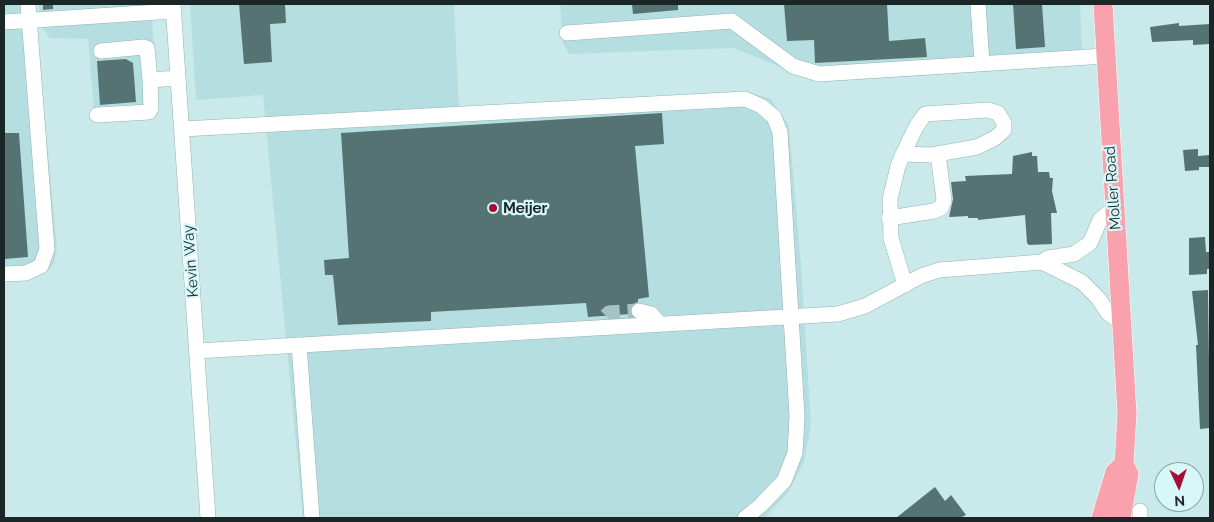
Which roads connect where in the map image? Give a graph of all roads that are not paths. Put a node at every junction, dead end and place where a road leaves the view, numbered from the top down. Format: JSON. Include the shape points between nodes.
{"nodes":[{"id":1,"x":28,"y":4,"type":"edge"},
{"id":2,"x":978,"y":4,"type":"edge"},
{"id":3,"x":1103,"y":4,"type":"edge"},
{"id":4,"x":173,"y":7,"type":"edge"},
{"id":5,"x":140,"y":8,"type":"edge"},
{"id":6,"x":29,"y":20,"type":"junction"},
{"id":7,"x":4,"y":22,"type":"edge"},
{"id":8,"x":566,"y":32,"type":"dead end"},
{"id":9,"x":101,"y":51,"type":"dead end"},
{"id":10,"x":1105,"y":56,"type":"junction"},
{"id":11,"x":982,"y":64,"type":"junction"},
{"id":12,"x":178,"y":78,"type":"junction"},
{"id":13,"x":150,"y":80,"type":"junction"},
{"id":14,"x":97,"y":115,"type":"dead end"},
{"id":15,"x":182,"y":129,"type":"junction"},
{"id":16,"x":904,"y":154,"type":"junction"},
{"id":17,"x":938,"y":154,"type":"junction"},
{"id":18,"x":1114,"y":208,"type":"junction"},
{"id":19,"x":889,"y":218,"type":"junction"},
{"id":20,"x":1042,"y":262,"type":"junction"},
{"id":21,"x":4,"y":274,"type":"edge"},
{"id":22,"x":904,"y":285,"type":"junction"},
{"id":23,"x":639,"y":311,"type":"tunnel mouth"},
{"id":24,"x":792,"y":315,"type":"junction"},
{"id":25,"x":1121,"y":322,"type":"junction"},
{"id":26,"x":659,"y":324,"type":"junction"},
{"id":27,"x":299,"y":345,"type":"junction"},
{"id":28,"x":197,"y":351,"type":"junction"},
{"id":29,"x":1124,"y":464,"type":"junction"},
{"id":30,"x":208,"y":518,"type":"edge"},
{"id":31,"x":312,"y":518,"type":"edge"},
{"id":32,"x":747,"y":518,"type":"edge"},
{"id":33,"x":1101,"y":518,"type":"edge"},
{"id":34,"x":1120,"y":518,"type":"edge"}],
"edges":[{"from":1,"to":6,"type":"street"},
{"from":2,"to":11,"type":"street"},
{"from":3,"to":10,"type":"main road","name":"Moller Road"},
{"from":4,"to":5,"type":"street"},
{"from":4,"to":12,"type":"street","name":"Kevin Way"},
{"from":5,"to":6,"type":"street"},
{"from":6,"to":7,"type":"street"},
{"from":6,"to":21,"type":"street","via":[[47,250],[41,266],[26,273]]},
{"from":8,"to":11,"type":"street","via":[[732,22],[793,66],[819,74]]},
{"from":9,"to":13,"type":"street","via":[[146,48]]},
{"from":10,"to":11,"type":"street"},
{"from":10,"to":18,"type":"main road","name":"Moller Road"},
{"from":12,"to":13,"type":"street"},
{"from":12,"to":15,"type":"street","name":"Kevin Way"},
{"from":13,"to":14,"type":"street","via":[[152,108],[149,112]]},
{"from":15,"to":24,"type":"street","via":[[745,99],[761,106],[774,118],[780,132]]},
{"from":15,"to":28,"type":"street","name":"Kevin Way"},
{"from":16,"to":17,"type":"street"},
{"from":16,"to":17,"type":"street","via":[[925,114],[988,110],[998,113],[1004,123],[1004,130],[977,147]]},
{"from":16,"to":19,"type":"street","via":[[890,199]]},
{"from":17,"to":19,"type":"street","via":[[944,200],[941,208]]},
{"from":18,"to":20,"type":"street","via":[[1100,220],[1094,238],[1085,248]]},
{"from":18,"to":25,"type":"main road","name":"Moller Road"},
{"from":19,"to":22,"type":"street"},
{"from":20,"to":22,"type":"street","via":[[947,268],[930,272]]},
{"from":20,"to":25,"type":"street","via":[[1082,282],[1108,313]]},
{"from":22,"to":24,"type":"street","via":[[846,312]]},
{"from":23,"to":26,"type":"street","via":[[651,314]]},
{"from":24,"to":26,"type":"street"},
{"from":24,"to":32,"type":"street","via":[[797,416],[795,453],[784,481]]},
{"from":25,"to":29,"type":"main road","name":"Moller Road","via":[[1127,414]]},
{"from":26,"to":27,"type":"street","via":[[602,322]]},
{"from":27,"to":28,"type":"street"},
{"from":27,"to":31,"type":"street"},
{"from":28,"to":30,"type":"street","name":"Kevin Way"},
{"from":29,"to":33,"type":"main road","via":[[1115,472]]},
{"from":29,"to":34,"type":"main road","name":"Moller Road","via":[[1129,474]]}]}
